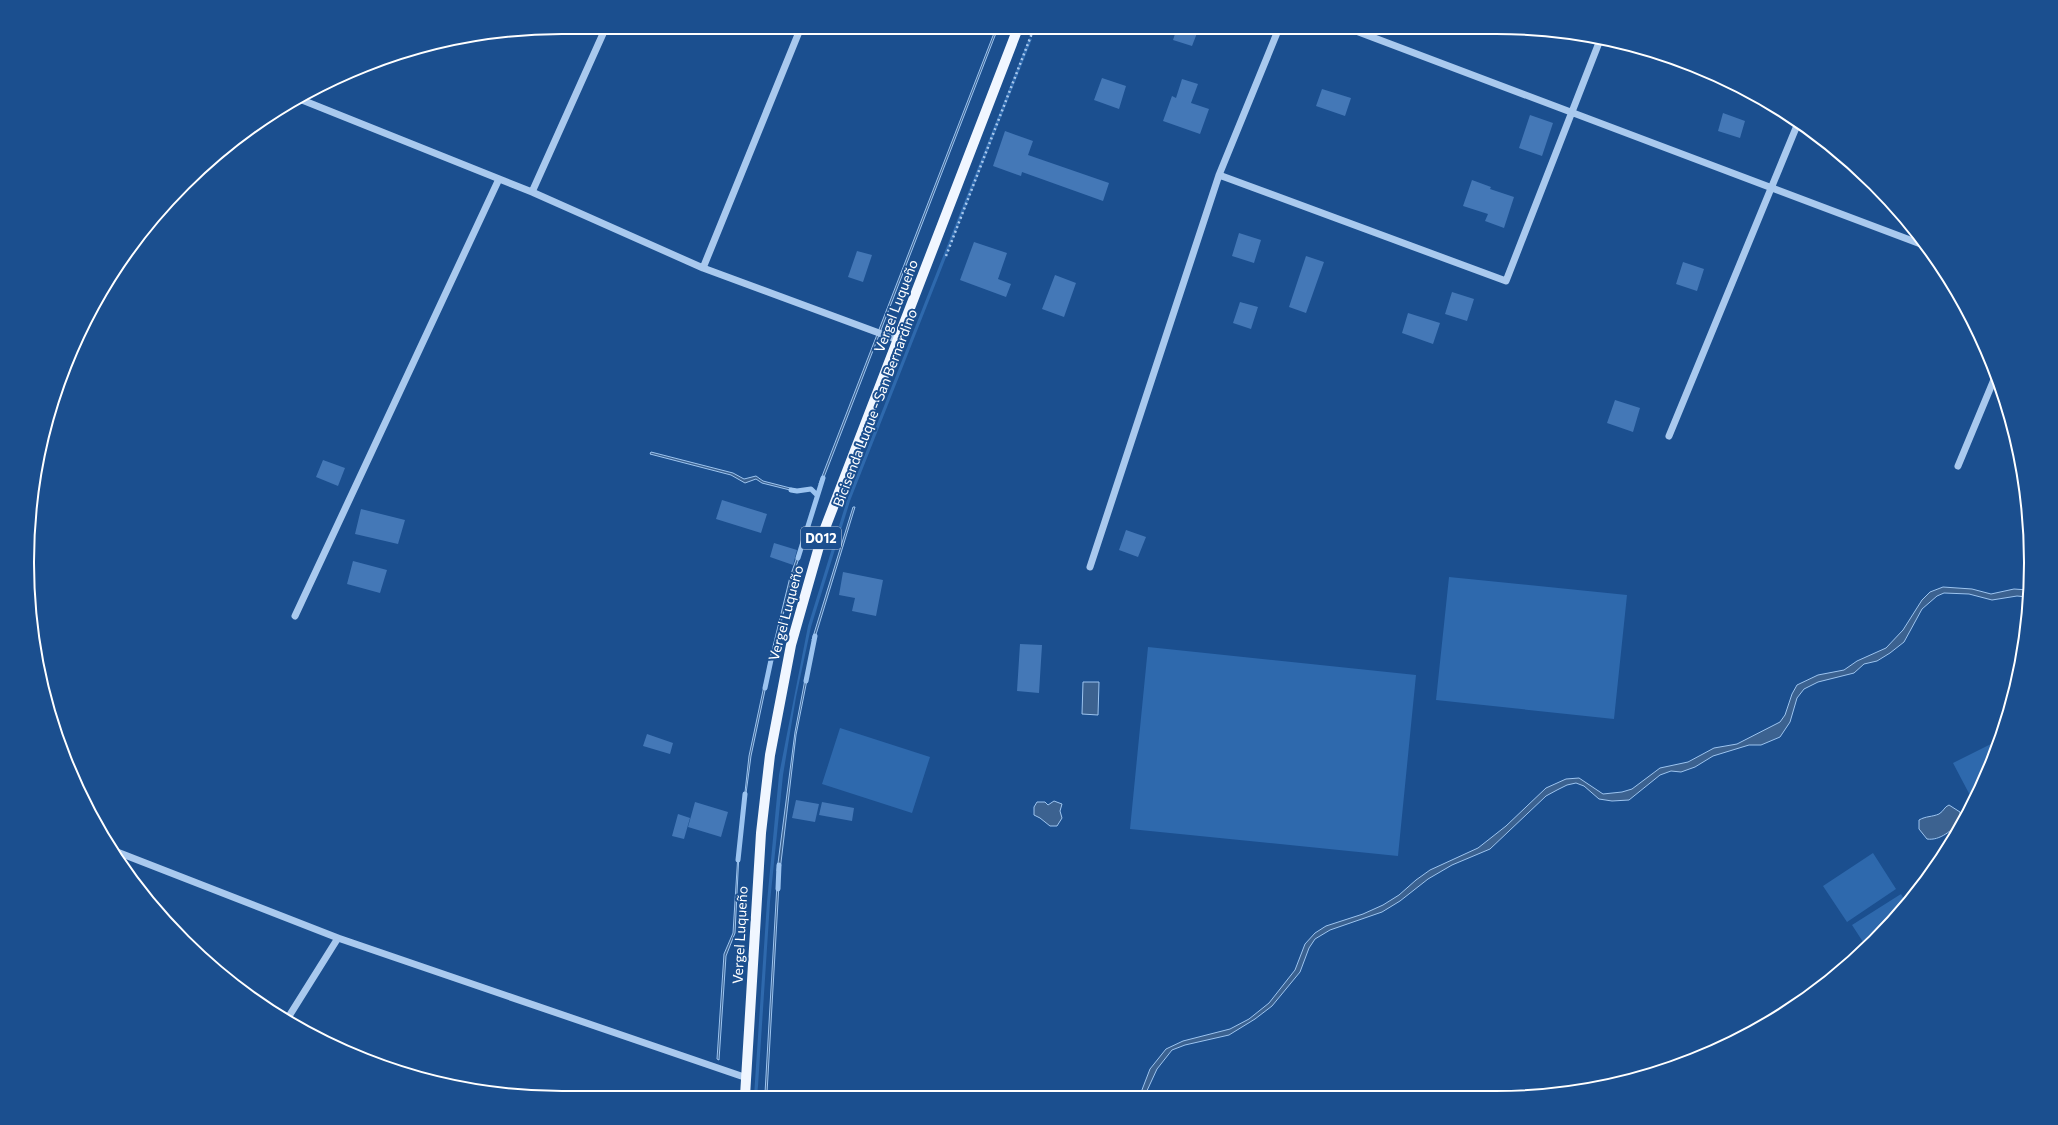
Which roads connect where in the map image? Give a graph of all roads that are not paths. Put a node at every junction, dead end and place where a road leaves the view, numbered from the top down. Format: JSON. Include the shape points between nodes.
{"nodes":[{"id":1,"x":603,"y":34,"type":"edge"},
{"id":2,"x":798,"y":34,"type":"edge"},
{"id":3,"x":1016,"y":34,"type":"edge"},
{"id":4,"x":1278,"y":34,"type":"edge"},
{"id":5,"x":1364,"y":34,"type":"edge"},
{"id":6,"x":1599,"y":44,"type":"edge"},
{"id":7,"x":305,"y":101,"type":"edge"},
{"id":8,"x":1572,"y":114,"type":"junction"},
{"id":9,"x":1796,"y":128,"type":"edge"},
{"id":10,"x":1219,"y":175,"type":"junction"},
{"id":11,"x":499,"y":179,"type":"junction"},
{"id":12,"x":1771,"y":189,"type":"junction"},
{"id":13,"x":532,"y":192,"type":"junction"},
{"id":14,"x":1916,"y":242,"type":"edge"},
{"id":15,"x":703,"y":268,"type":"junction"},
{"id":16,"x":898,"y":340,"type":"junction"},
{"id":17,"x":1992,"y":383,"type":"edge"},
{"id":18,"x":1669,"y":436,"type":"dead end"},
{"id":19,"x":1958,"y":466,"type":"dead end"},
{"id":20,"x":1090,"y":567,"type":"dead end"},
{"id":21,"x":295,"y":616,"type":"dead end"},
{"id":22,"x":122,"y":854,"type":"edge"},
{"id":23,"x":338,"y":938,"type":"junction"},
{"id":24,"x":290,"y":1015,"type":"edge"},
{"id":25,"x":746,"y":1078,"type":"junction"},
{"id":26,"x":745,"y":1091,"type":"edge"}],
"edges":[{"from":1,"to":13,"type":"street"},
{"from":2,"to":15,"type":"street"},
{"from":3,"to":16,"type":"main road","name":"Vergel Luqueño","number":"D012"},
{"from":4,"to":10,"type":"street"},
{"from":5,"to":8,"type":"street"},
{"from":6,"to":8,"type":"street"},
{"from":7,"to":11,"type":"street"},
{"from":8,"to":10,"type":"street","via":[[1506,282]]},
{"from":8,"to":12,"type":"street"},
{"from":9,"to":12,"type":"street"},
{"from":10,"to":20,"type":"street"},
{"from":11,"to":13,"type":"street"},
{"from":11,"to":21,"type":"street"},
{"from":12,"to":14,"type":"street"},
{"from":12,"to":18,"type":"street"},
{"from":13,"to":15,"type":"street"},
{"from":15,"to":16,"type":"street"},
{"from":16,"to":25,"type":"main road","name":"Vergel Luqueño","number":"D012","via":[[822,536],[789,652],[770,756],[761,833]]},
{"from":17,"to":19,"type":"street"},
{"from":22,"to":23,"type":"street"},
{"from":23,"to":24,"type":"street"},
{"from":23,"to":25,"type":"street"},
{"from":25,"to":26,"type":"main road","name":"Vergel Luqueño","number":"D012"}]}
